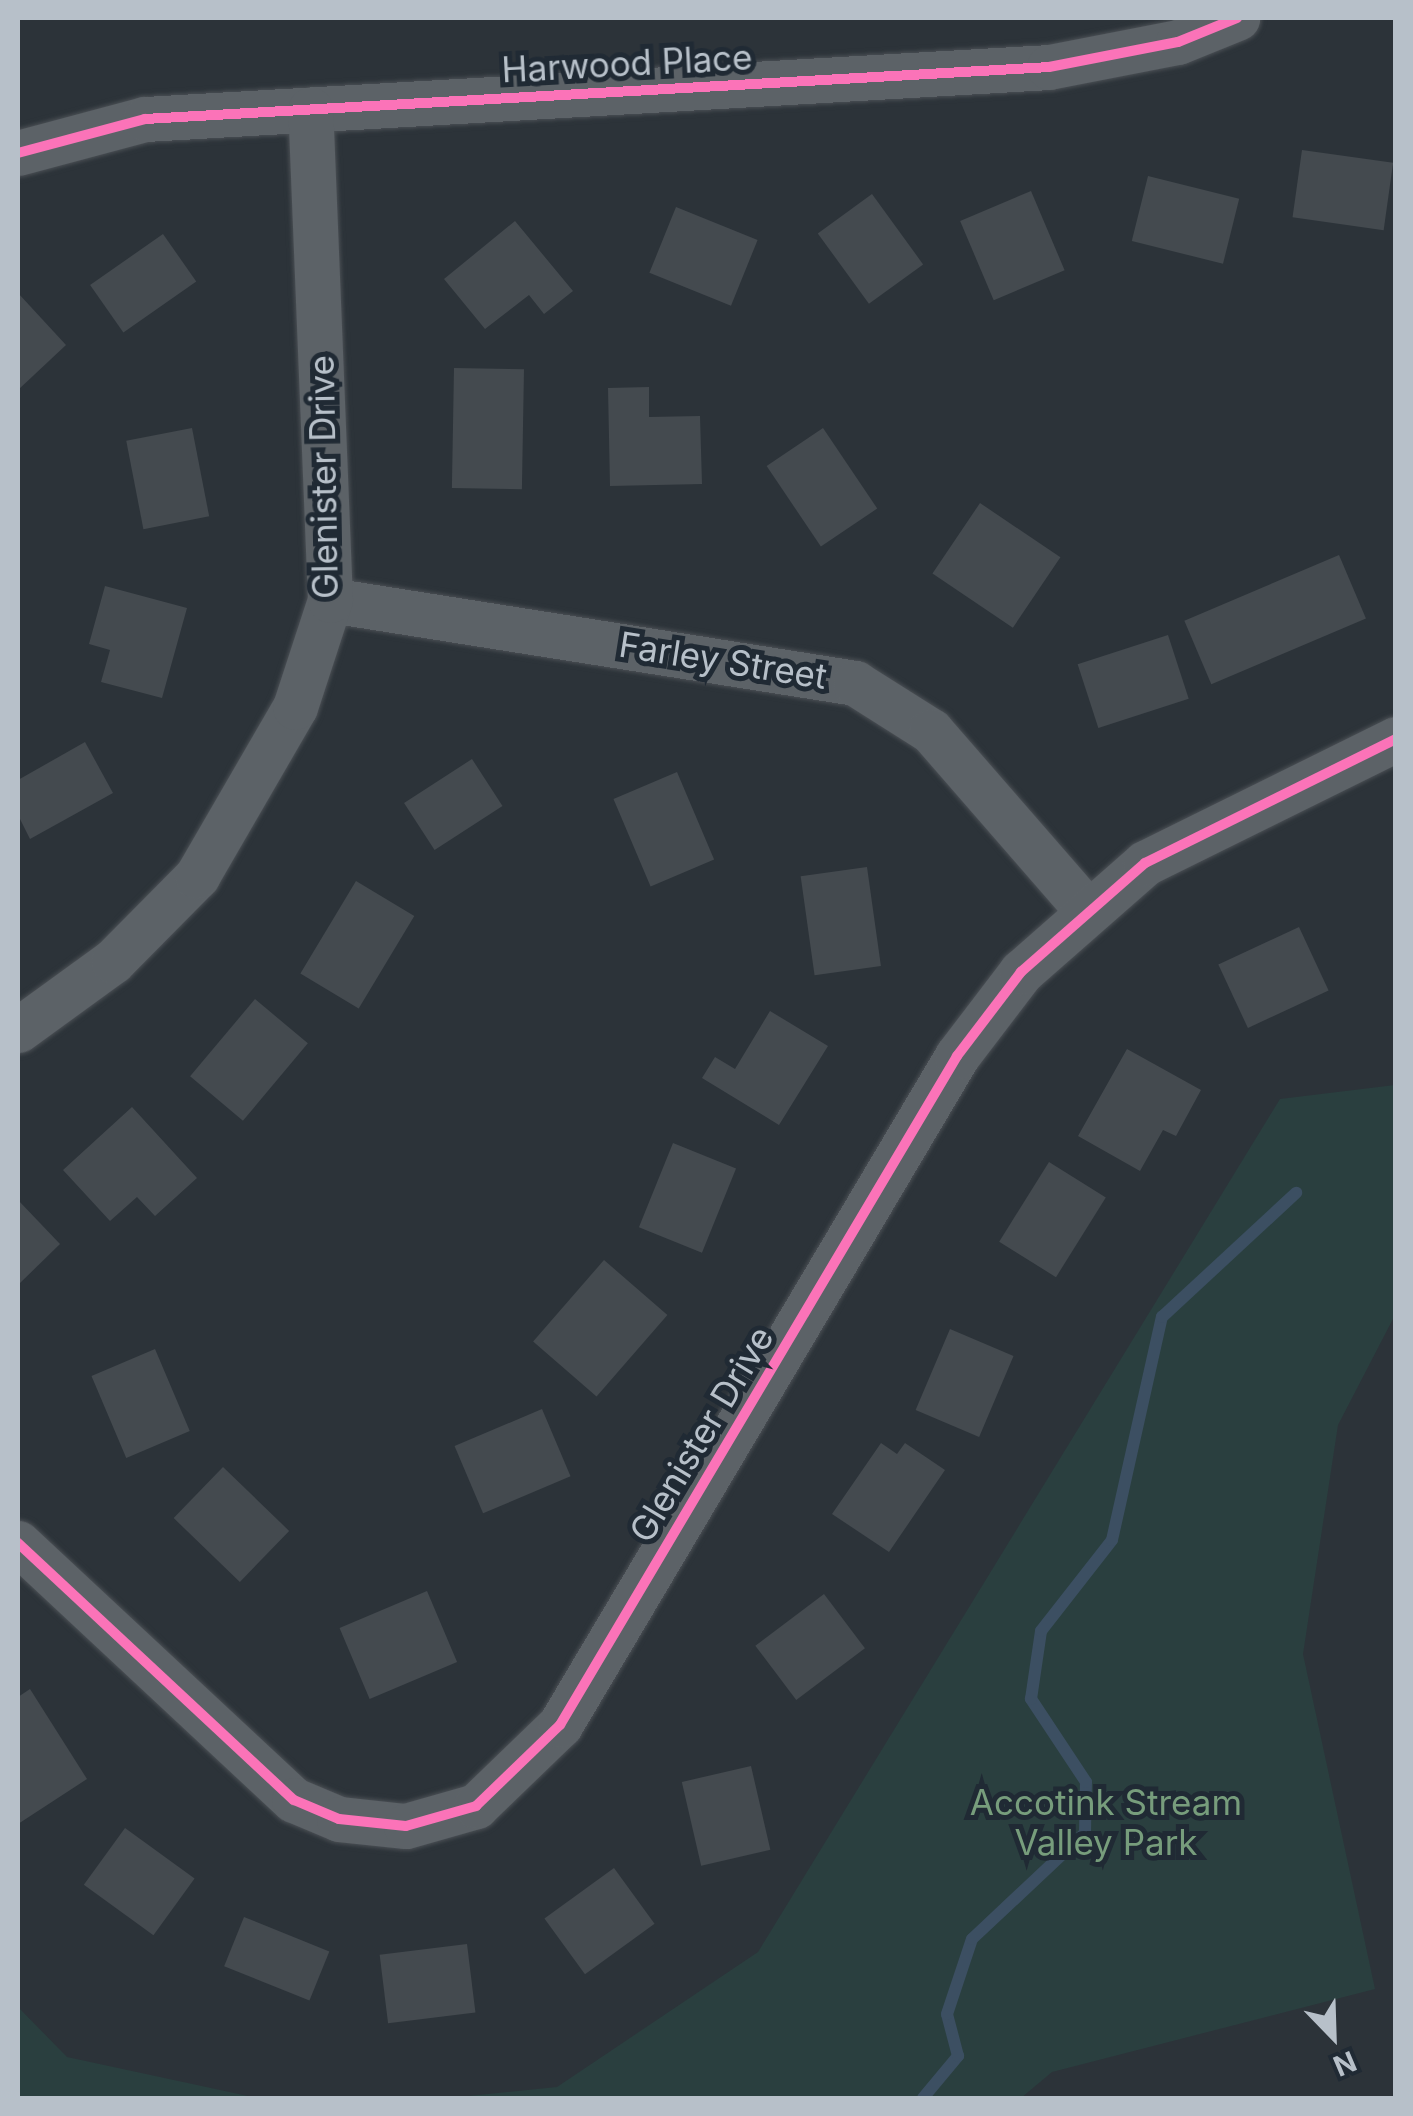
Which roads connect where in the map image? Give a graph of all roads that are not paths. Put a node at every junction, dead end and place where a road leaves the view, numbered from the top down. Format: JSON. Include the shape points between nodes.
{"nodes":[{"id":1,"x":1236,"y":18,"type":"edge"},
{"id":2,"x":310,"y":109,"type":"junction"},
{"id":3,"x":18,"y":153,"type":"edge"},
{"id":4,"x":330,"y":600,"type":"junction"},
{"id":5,"x":1396,"y":739,"type":"edge"},
{"id":6,"x":1085,"y":908,"type":"junction"},
{"id":7,"x":18,"y":1030,"type":"edge"},
{"id":8,"x":18,"y":1543,"type":"edge"}],
"edges":[{"from":1,"to":2,"type":"street","name":"Harwood Place","via":[[1178,42],[1049,66]]},
{"from":2,"to":3,"type":"street","name":"Harwood Place","via":[[145,119]]},
{"from":2,"to":4,"type":"street","name":"Glenister Drive"},
{"from":4,"to":6,"type":"street","name":"Farley Street","via":[[856,684],[931,731]]},
{"from":4,"to":7,"type":"street","name":"Glenister Drive","via":[[295,707],[197,876],[112,961]]},
{"from":5,"to":6,"type":"street","name":"Glenister Drive","via":[[1242,808]]},
{"from":6,"to":8,"type":"street","name":"Glenister Drive","via":[[958,1056],[560,1725],[518,1775],[476,1806],[406,1826],[339,1820],[294,1800]]}]}
